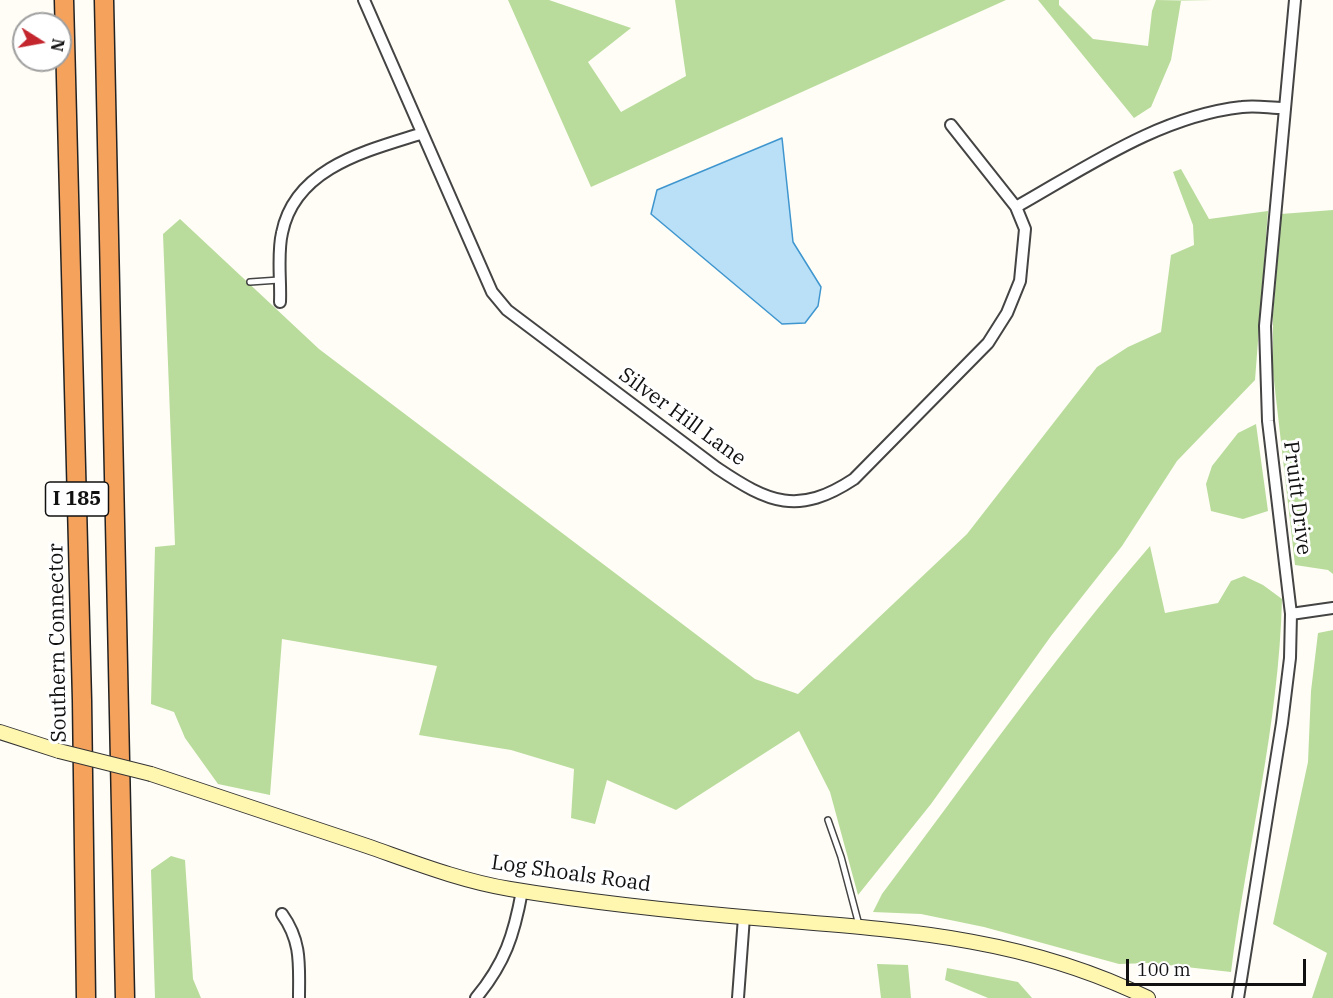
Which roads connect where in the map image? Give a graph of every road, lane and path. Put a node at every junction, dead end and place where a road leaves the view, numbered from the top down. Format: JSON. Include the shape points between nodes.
{"nodes":[{"id":1,"x":64,"y":0,"type":"edge"},
{"id":2,"x":104,"y":0,"type":"edge"},
{"id":3,"x":364,"y":0,"type":"edge"},
{"id":4,"x":1295,"y":0,"type":"edge"},
{"id":5,"x":1284,"y":108,"type":"junction"},
{"id":6,"x":951,"y":125,"type":"dead end"},
{"id":7,"x":420,"y":134,"type":"junction"},
{"id":8,"x":1016,"y":207,"type":"junction"},
{"id":9,"x":281,"y":280,"type":"junction"},
{"id":10,"x":250,"y":282,"type":"dead end"},
{"id":11,"x":280,"y":302,"type":"dead end"},
{"id":12,"x":1333,"y":608,"type":"edge"},
{"id":13,"x":1291,"y":614,"type":"junction"},
{"id":14,"x":0,"y":732,"type":"edge"},
{"id":15,"x":828,"y":820,"type":"dead end"},
{"id":16,"x":522,"y":891,"type":"junction"},
{"id":17,"x":282,"y":914,"type":"dead end"},
{"id":18,"x":744,"y":917,"type":"junction"},
{"id":19,"x":859,"y":926,"type":"junction"},
{"id":20,"x":86,"y":998,"type":"edge"},
{"id":21,"x":125,"y":998,"type":"edge"},
{"id":22,"x":299,"y":998,"type":"edge"},
{"id":23,"x":476,"y":998,"type":"edge"},
{"id":24,"x":738,"y":998,"type":"edge"},
{"id":25,"x":1148,"y":998,"type":"edge"},
{"id":26,"x":1238,"y":998,"type":"edge"}],
"edges":[{"from":1,"to":20,"type":"highway","name":"Southern Connector","number":"I 185"},
{"from":2,"to":21,"type":"highway","number":"I 185"},
{"from":3,"to":7,"type":"street","name":"Silver Hill Lane"},
{"from":4,"to":5,"type":"street","name":"Pruitt Drive"},
{"from":5,"to":8,"type":"street","via":[[1244,106],[1203,114],[1164,128]]},
{"from":5,"to":13,"type":"street","name":"Pruitt Drive","via":[[1265,371]]},
{"from":6,"to":8,"type":"street"},
{"from":7,"to":8,"type":"street","name":"Silver Hill Lane","via":[[492,292],[507,310],[747,489],[788,501],[807,502],[830,495],[854,479],[988,343],[1007,313],[1020,281],[1025,229]]},
{"from":7,"to":9,"type":"street","via":[[326,170],[303,188],[289,208],[281,234]]},
{"from":9,"to":10,"type":"lane"},
{"from":9,"to":11,"type":"street"},
{"from":12,"to":13,"type":"street"},
{"from":13,"to":26,"type":"street","name":"Pruitt Drive","via":[[1282,723]]},
{"from":14,"to":16,"type":"street","name":"Log Shoals Road","bridge":true,"via":[[151,774],[471,880]]},
{"from":15,"to":19,"type":"lane"},
{"from":16,"to":18,"type":"street","name":"Log Shoals Road"},
{"from":16,"to":23,"type":"street","via":[[506,955]]},
{"from":17,"to":22,"type":"street","via":[[295,932],[298,946]]},
{"from":18,"to":19,"type":"street","name":"Log Shoals Road"},
{"from":18,"to":24,"type":"street"},
{"from":19,"to":25,"type":"street","name":"Log Shoals Road","via":[[978,941],[1031,954]]}]}
